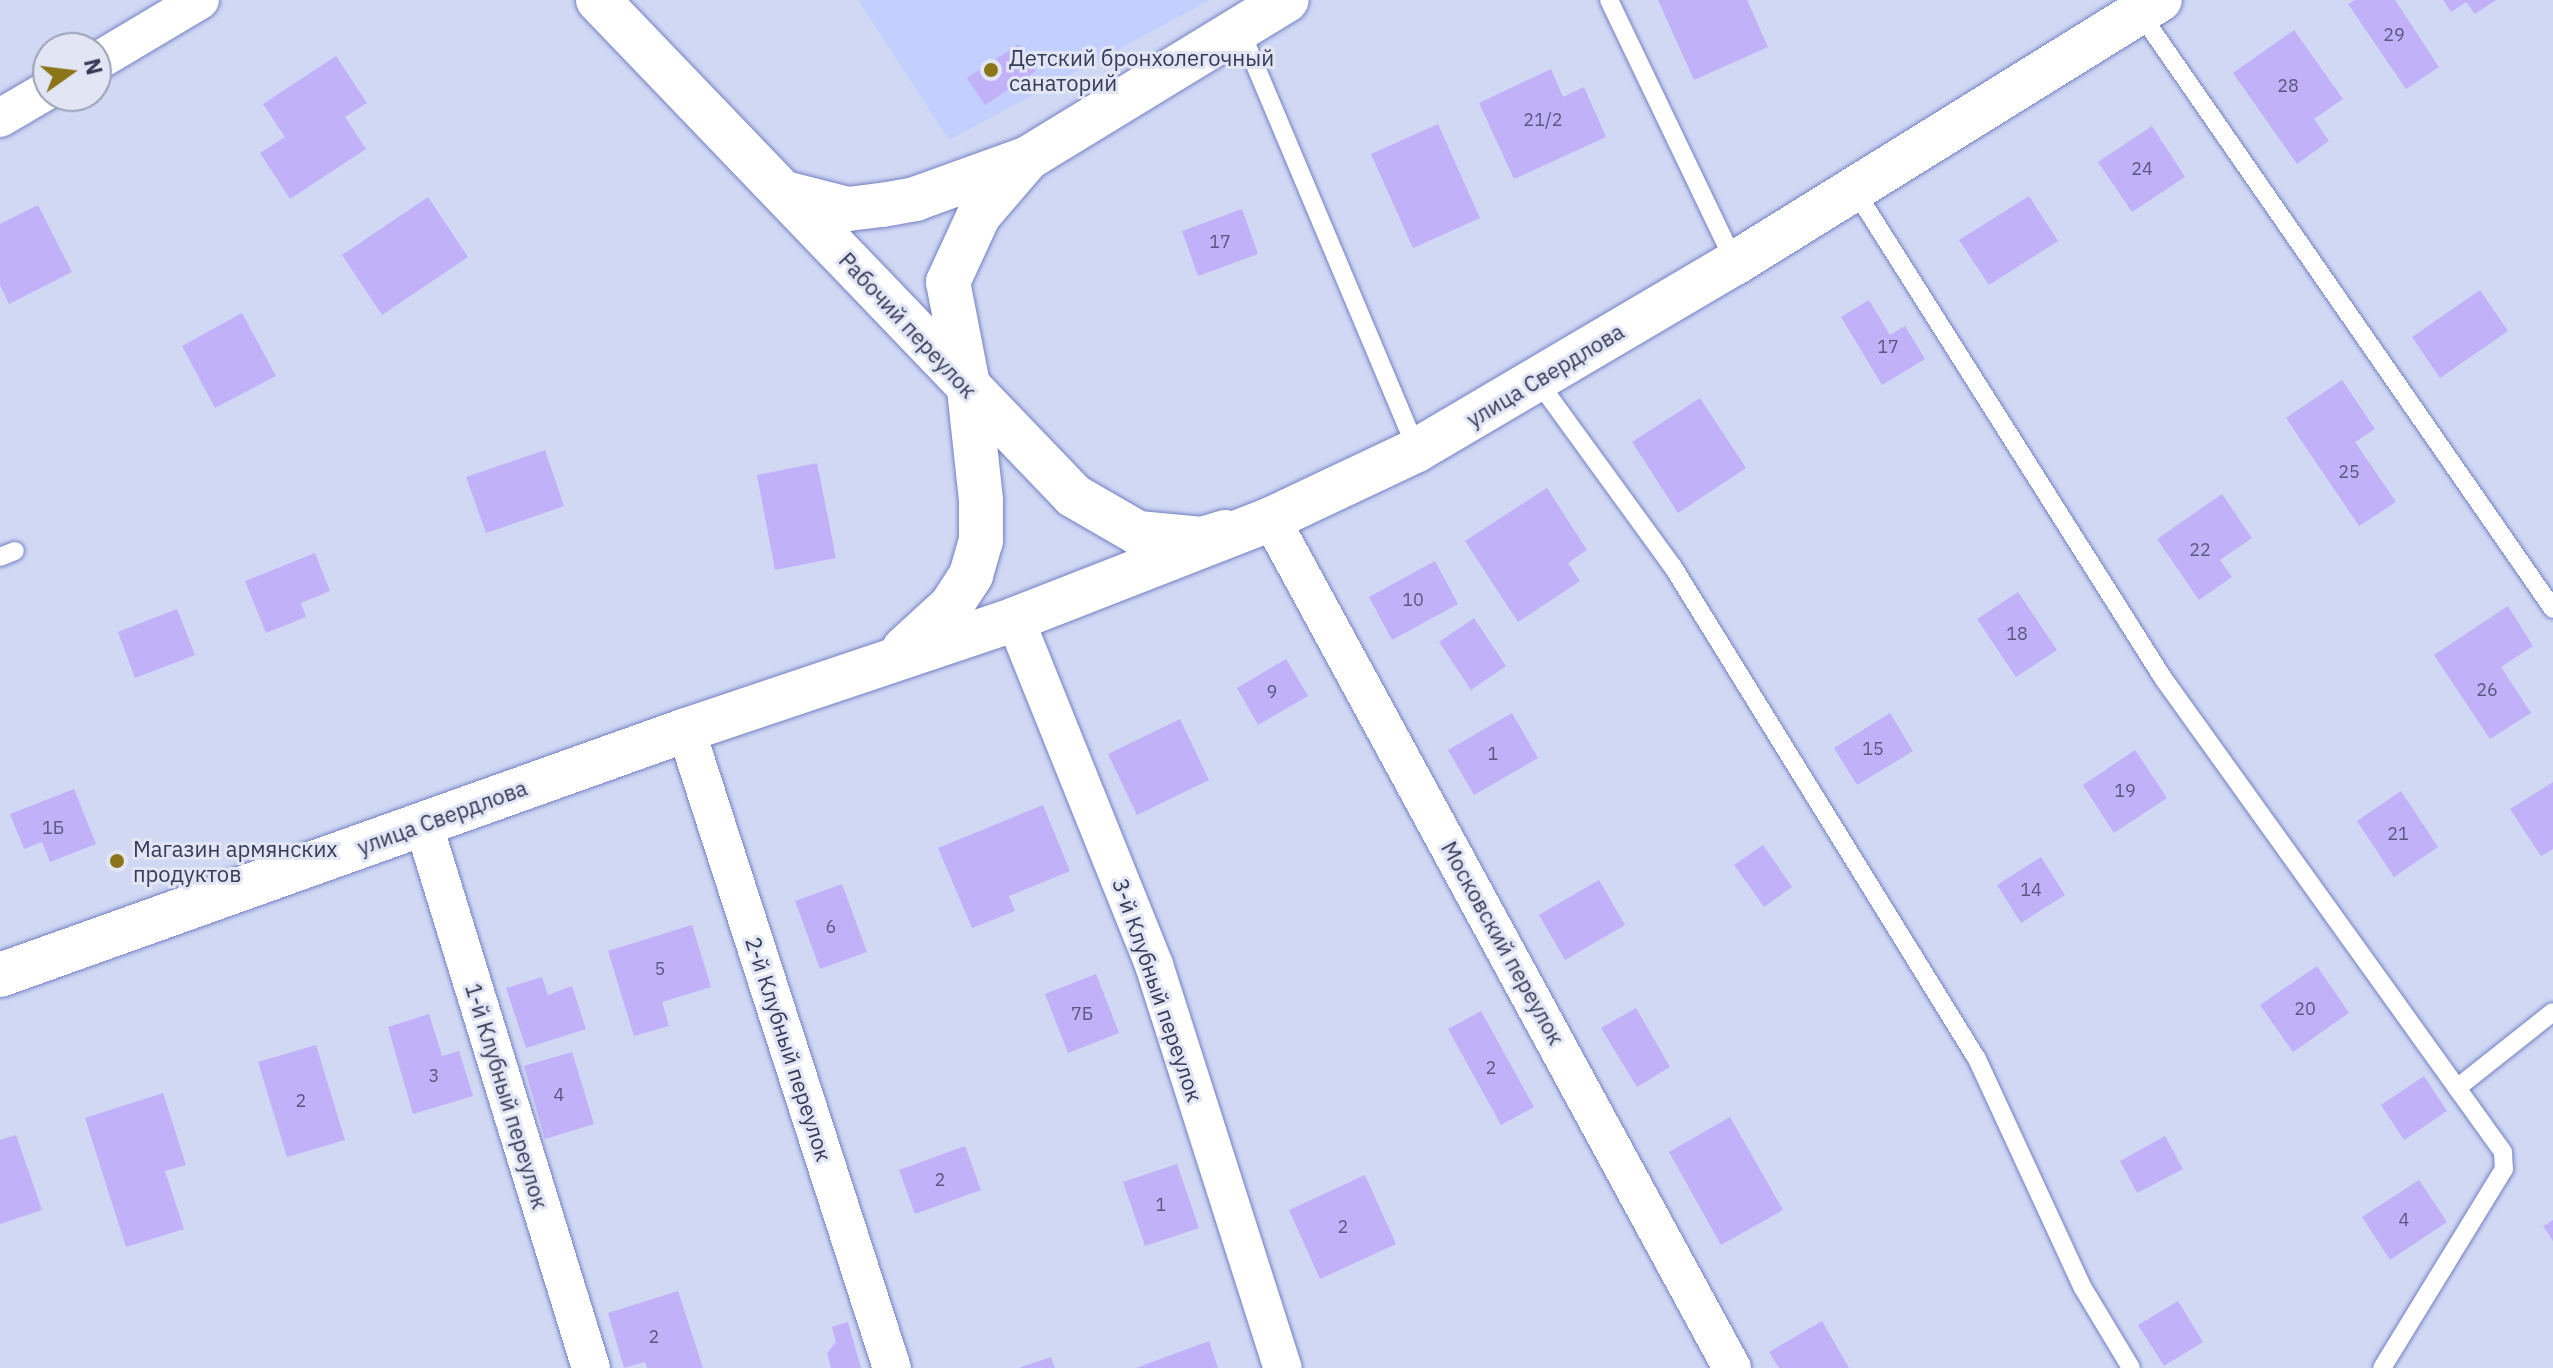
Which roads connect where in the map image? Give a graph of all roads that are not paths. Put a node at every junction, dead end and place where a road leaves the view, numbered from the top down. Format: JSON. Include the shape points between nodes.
{"nodes":[{"id":1,"x":200,"y":0,"type":"edge"},
{"id":2,"x":598,"y":0,"type":"edge"},
{"id":3,"x":1287,"y":0,"type":"edge"},
{"id":4,"x":1609,"y":0,"type":"edge"},
{"id":5,"x":2150,"y":7,"type":"edge"},
{"id":6,"x":1240,"y":28,"type":"junction"},
{"id":7,"x":112,"y":52,"type":"edge"},
{"id":8,"x":32,"y":99,"type":"edge"},
{"id":9,"x":0,"y":118,"type":"edge"},
{"id":10,"x":1028,"y":158,"type":"junction"},
{"id":11,"x":1854,"y":189,"type":"junction"},
{"id":12,"x":785,"y":193,"type":"junction"},
{"id":13,"x":1735,"y":263,"type":"junction"},
{"id":14,"x":1537,"y":380,"type":"junction"},
{"id":15,"x":969,"y":390,"type":"junction"},
{"id":16,"x":1417,"y":450,"type":"junction"},
{"id":17,"x":1271,"y":519,"type":"junction"},
{"id":18,"x":2553,"y":609,"type":"edge"},
{"id":19,"x":1015,"y":619,"type":"junction"},
{"id":20,"x":886,"y":662,"type":"junction"},
{"id":21,"x":686,"y":730,"type":"junction"},
{"id":22,"x":423,"y":823,"type":"junction"},
{"id":23,"x":0,"y":975,"type":"edge"},
{"id":24,"x":2553,"y":1012,"type":"edge"},
{"id":25,"x":2457,"y":1088,"type":"junction"},
{"id":26,"x":591,"y":1368,"type":"edge"},
{"id":27,"x":892,"y":1368,"type":"edge"},
{"id":28,"x":1283,"y":1368,"type":"edge"},
{"id":29,"x":1732,"y":1368,"type":"edge"},
{"id":30,"x":2131,"y":1368,"type":"edge"},
{"id":31,"x":2382,"y":1368,"type":"edge"}],
"edges":[{"from":1,"to":7,"type":"street"},
{"from":2,"to":12,"type":"main road","name":"Рабочий переулок"},
{"from":3,"to":6,"type":"main road","name":"улица Свердлова"},
{"from":4,"to":13,"type":"lane"},
{"from":5,"to":11,"type":"main road","name":"улица Свердлова"},
{"from":5,"to":18,"type":"lane"},
{"from":6,"to":10,"type":"main road","name":"улица Свердлова"},
{"from":6,"to":16,"type":"lane"},
{"from":8,"to":9,"type":"street"},
{"from":10,"to":12,"type":"main road","via":[[915,199],[882,205],[848,209]]},
{"from":10,"to":15,"type":"main road","name":"улица Свердлова","via":[[979,215],[948,282]]},
{"from":11,"to":13,"type":"main road","name":"улица Свердлова"},
{"from":11,"to":25,"type":"lane","via":[[2163,678]]},
{"from":12,"to":15,"type":"main road","name":"Рабочий переулок"},
{"from":13,"to":14,"type":"main road","name":"улица Свердлова"},
{"from":14,"to":16,"type":"main road","name":"улица Свердлова"},
{"from":14,"to":30,"type":"lane","via":[[1673,567],[1977,1059],[2083,1288]]},
{"from":15,"to":17,"type":"main road","name":"Рабочий переулок","via":[[1074,496],[1138,533],[1202,539]]},
{"from":15,"to":20,"type":"main road","name":"улица Свердлова","via":[[981,500],[981,541],[971,575],[928,632]]},
{"from":16,"to":17,"type":"main road","name":"улица Свердлова"},
{"from":17,"to":19,"type":"main road","name":"улица Свердлова"},
{"from":17,"to":29,"type":"street","name":"Московский переулок"},
{"from":19,"to":20,"type":"main road","name":"улица Свердлова"},
{"from":19,"to":28,"type":"street","name":"3-й Клубный переулок","via":[[1154,965]]},
{"from":20,"to":21,"type":"main road","name":"улица Свердлова"},
{"from":21,"to":22,"type":"main road","name":"улица Свердлова"},
{"from":21,"to":27,"type":"street","name":"2-й Клубный переулок"},
{"from":22,"to":23,"type":"main road","name":"улица Свердлова"},
{"from":22,"to":26,"type":"street","name":"1-й Клубный переулок"},
{"from":24,"to":25,"type":"lane"},
{"from":25,"to":31,"type":"lane","via":[[2503,1152],[2504,1169]]}]}
